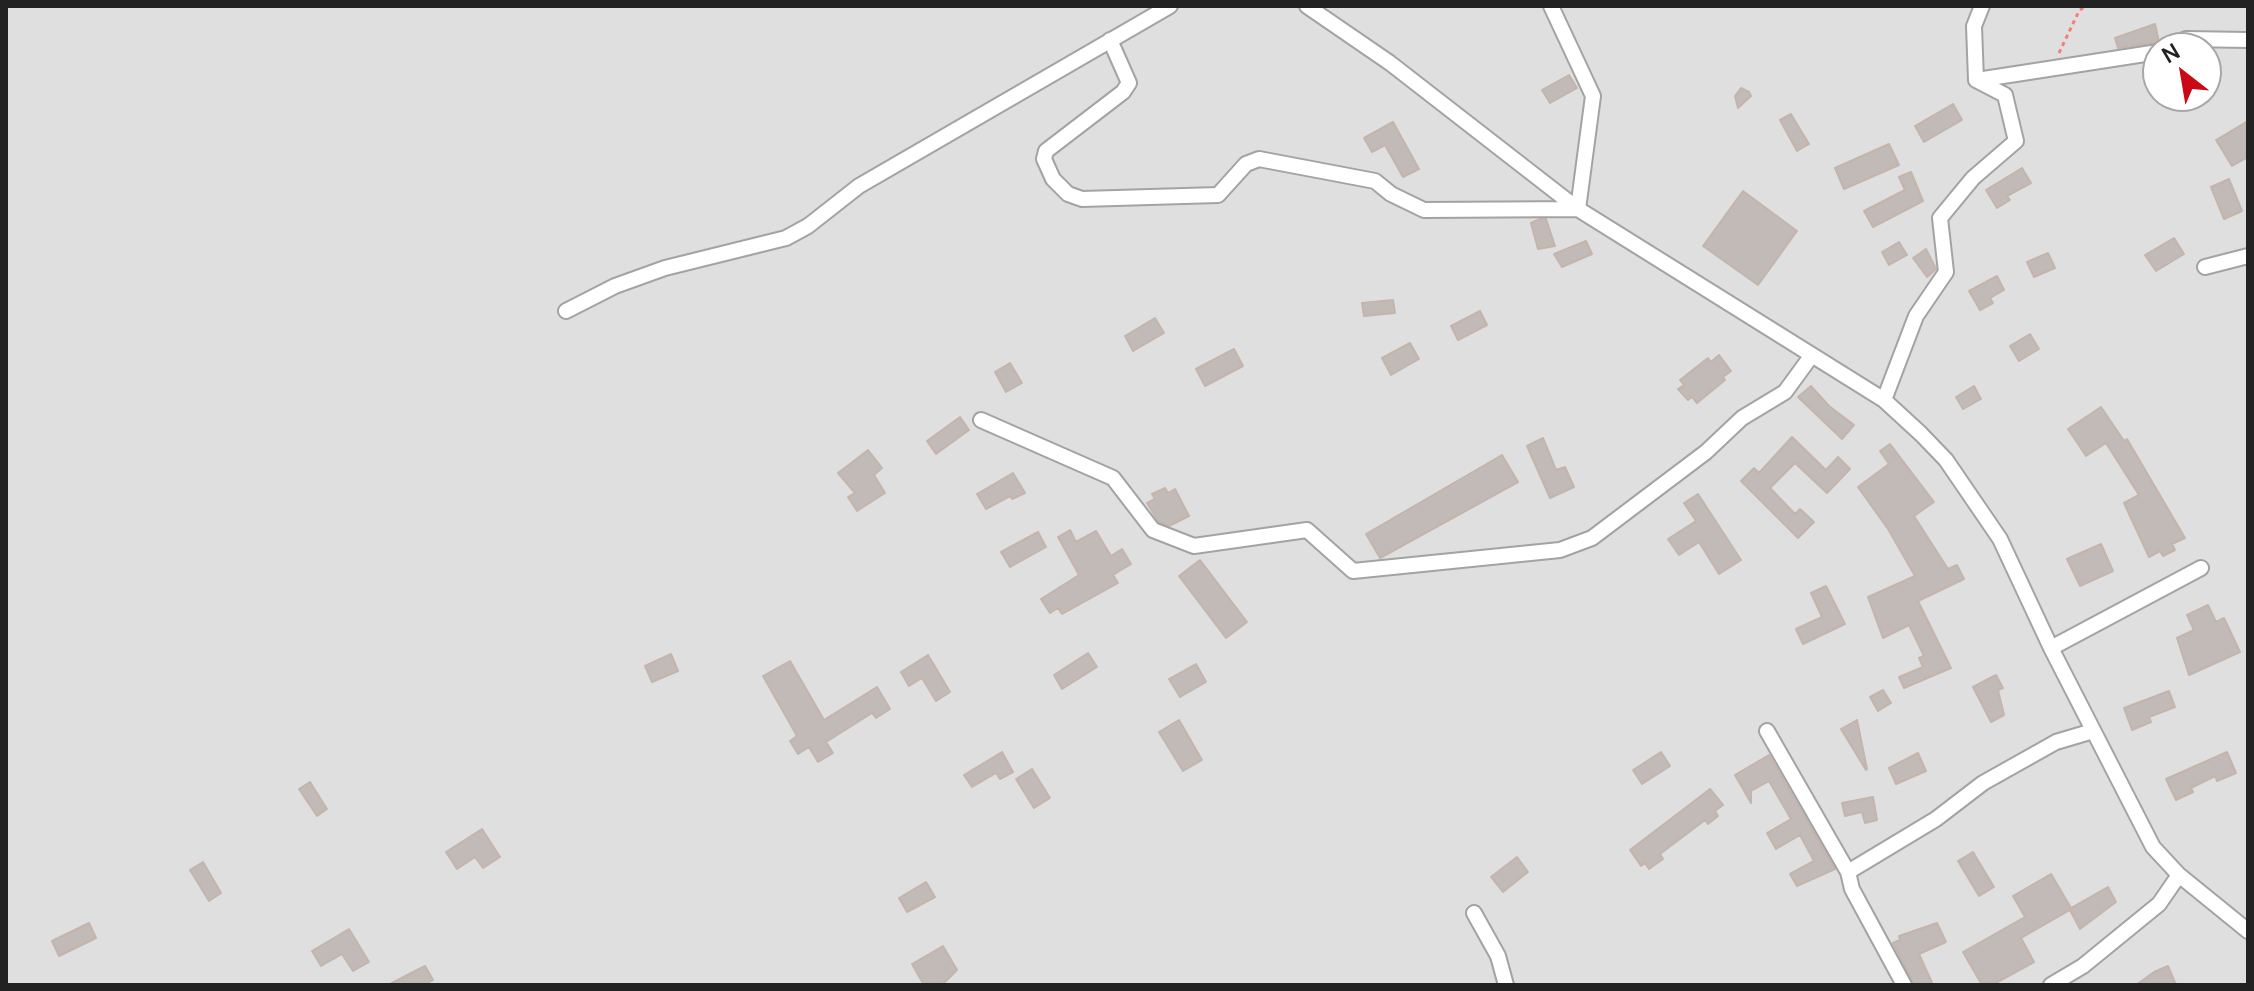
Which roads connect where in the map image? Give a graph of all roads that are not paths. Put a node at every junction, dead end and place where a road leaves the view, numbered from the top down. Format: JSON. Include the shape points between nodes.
{"nodes":[{"id":1,"x":1170,"y":6,"type":"edge"},
{"id":2,"x":1307,"y":6,"type":"edge"},
{"id":3,"x":1551,"y":6,"type":"edge"},
{"id":4,"x":1982,"y":6,"type":"edge"},
{"id":5,"x":1110,"y":40,"type":"junction"},
{"id":6,"x":2222,"y":43,"type":"edge"},
{"id":7,"x":2245,"y":45,"type":"edge"},
{"id":8,"x":2142,"y":54,"type":"edge"},
{"id":9,"x":1976,"y":80,"type":"junction"},
{"id":10,"x":1578,"y":209,"type":"junction"},
{"id":11,"x":2248,"y":256,"type":"edge"},
{"id":12,"x":2205,"y":267,"type":"dead end"},
{"id":13,"x":566,"y":311,"type":"dead end"},
{"id":14,"x":1812,"y":355,"type":"junction"},
{"id":15,"x":1884,"y":400,"type":"junction"},
{"id":16,"x":981,"y":420,"type":"dead end"},
{"id":17,"x":2201,"y":568,"type":"dead end"},
{"id":18,"x":2051,"y":648,"type":"junction"},
{"id":19,"x":1767,"y":731,"type":"dead end"},
{"id":20,"x":2093,"y":731,"type":"junction"},
{"id":21,"x":1848,"y":872,"type":"junction"},
{"id":22,"x":2179,"y":875,"type":"junction"},
{"id":23,"x":1474,"y":913,"type":"dead end"},
{"id":24,"x":2248,"y":931,"type":"edge"},
{"id":25,"x":1506,"y":985,"type":"edge"},
{"id":26,"x":1904,"y":985,"type":"edge"},
{"id":27,"x":2051,"y":985,"type":"edge"}],
"edges":[{"from":1,"to":5,"type":"street"},
{"from":2,"to":10,"type":"street","via":[[1390,63]]},
{"from":3,"to":10,"type":"street","via":[[1593,96]]},
{"from":4,"to":9,"type":"street","via":[[1974,26]]},
{"from":5,"to":10,"type":"street","via":[[1129,83],[1046,151],[1045,168],[1068,194],[1082,199],[1218,195],[1246,164],[1259,159],[1375,181],[1424,210]]},
{"from":5,"to":13,"type":"street","via":[[859,186],[786,238],[665,268]]},
{"from":6,"to":7,"type":"street"},
{"from":8,"to":9,"type":"street"},
{"from":9,"to":15,"type":"street","via":[[2005,95],[2016,141],[1973,178],[1940,218],[1946,272],[1916,316]]},
{"from":10,"to":14,"type":"street"},
{"from":11,"to":12,"type":"street"},
{"from":14,"to":15,"type":"street"},
{"from":14,"to":16,"type":"street","via":[[1785,392],[1742,418],[1706,452],[1592,538],[1560,550],[1353,571],[1307,530],[1194,546],[1153,530],[1113,478]]},
{"from":15,"to":18,"type":"street","via":[[1946,460],[1978,505],[2000,539]]},
{"from":17,"to":18,"type":"street"},
{"from":18,"to":20,"type":"street"},
{"from":19,"to":21,"type":"street"},
{"from":20,"to":21,"type":"street","via":[[2056,742],[1983,783],[1936,819]]},
{"from":20,"to":22,"type":"street","via":[[2153,847]]},
{"from":21,"to":26,"type":"street"},
{"from":22,"to":24,"type":"street"},
{"from":22,"to":27,"type":"street","via":[[2159,904]]},
{"from":23,"to":25,"type":"street","via":[[1498,956]]}]}
